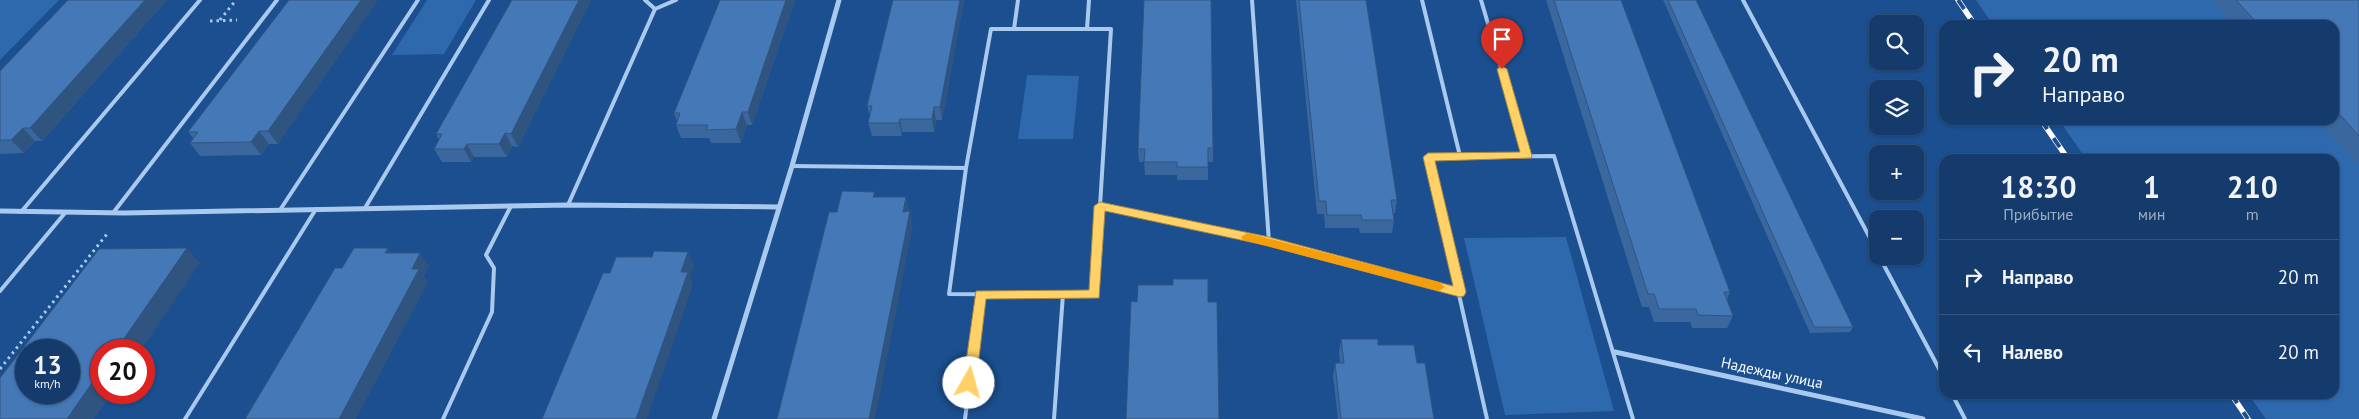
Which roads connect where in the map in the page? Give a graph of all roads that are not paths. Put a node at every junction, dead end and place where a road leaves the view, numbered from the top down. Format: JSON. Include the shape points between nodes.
{"nodes":[{"id":1,"x":200,"y":0,"type":"edge"},
{"id":2,"x":277,"y":0,"type":"edge"},
{"id":3,"x":418,"y":0,"type":"edge"},
{"id":4,"x":489,"y":0,"type":"edge"},
{"id":5,"x":645,"y":0,"type":"edge"},
{"id":6,"x":676,"y":0,"type":"edge"},
{"id":7,"x":839,"y":0,"type":"edge"},
{"id":8,"x":1018,"y":0,"type":"edge"},
{"id":9,"x":1089,"y":0,"type":"edge"},
{"id":10,"x":1252,"y":0,"type":"edge"},
{"id":11,"x":1422,"y":0,"type":"edge"},
{"id":12,"x":1482,"y":0,"type":"edge"},
{"id":13,"x":1743,"y":0,"type":"edge"},
{"id":14,"x":655,"y":9,"type":"junction"},
{"id":15,"x":1014,"y":29,"type":"junction"},
{"id":16,"x":1087,"y":29,"type":"junction"},
{"id":17,"x":1460,"y":156,"type":"junction"},
{"id":18,"x":1527,"y":156,"type":"junction"},
{"id":19,"x":792,"y":166,"type":"junction"},
{"id":20,"x":966,"y":168,"type":"junction"},
{"id":21,"x":568,"y":205,"type":"junction"},
{"id":22,"x":511,"y":206,"type":"junction"},
{"id":23,"x":779,"y":206,"type":"junction"},
{"id":24,"x":1100,"y":206,"type":"junction"},
{"id":25,"x":364,"y":208,"type":"junction"},
{"id":26,"x":316,"y":209,"type":"junction"},
{"id":27,"x":280,"y":210,"type":"junction"},
{"id":28,"x":0,"y":212,"type":"edge"},
{"id":29,"x":21,"y":212,"type":"junction"},
{"id":30,"x":65,"y":212,"type":"junction"},
{"id":31,"x":113,"y":213,"type":"junction"},
{"id":32,"x":1869,"y":238,"type":"edge"},
{"id":33,"x":1269,"y":242,"type":"junction"},
{"id":34,"x":1883,"y":265,"type":"edge"},
{"id":35,"x":0,"y":291,"type":"edge"},
{"id":36,"x":1460,"y":292,"type":"junction"},
{"id":37,"x":981,"y":294,"type":"junction"},
{"id":38,"x":1063,"y":294,"type":"junction"},
{"id":39,"x":1615,"y":352,"type":"junction"},
{"id":40,"x":1939,"y":369,"type":"edge"},
{"id":41,"x":1955,"y":399,"type":"edge"},
{"id":42,"x":185,"y":419,"type":"edge"},
{"id":43,"x":443,"y":419,"type":"edge"},
{"id":44,"x":714,"y":419,"type":"edge"},
{"id":45,"x":965,"y":419,"type":"edge"},
{"id":46,"x":1054,"y":419,"type":"edge"},
{"id":47,"x":1487,"y":419,"type":"edge"},
{"id":48,"x":1633,"y":419,"type":"edge"},
{"id":49,"x":1923,"y":419,"type":"edge"},
{"id":50,"x":1965,"y":419,"type":"edge"}],
"edges":[{"from":1,"to":29,"type":"lane"},
{"from":2,"to":31,"type":"lane"},
{"from":3,"to":27,"type":"lane"},
{"from":4,"to":25,"type":"lane"},
{"from":5,"to":14,"type":"lane"},
{"from":6,"to":14,"type":"lane"},
{"from":7,"to":19,"type":"street"},
{"from":8,"to":15,"type":"lane"},
{"from":9,"to":16,"type":"lane"},
{"from":10,"to":33,"type":"lane"},
{"from":11,"to":17,"type":"lane"},
{"from":12,"to":18,"type":"lane"},
{"from":13,"to":32,"type":"lane"},
{"from":14,"to":21,"type":"lane"},
{"from":15,"to":16,"type":"lane"},
{"from":15,"to":20,"type":"lane","via":[[991,29]]},
{"from":16,"to":24,"type":"lane","via":[[1111,29]]},
{"from":17,"to":18,"type":"lane"},
{"from":17,"to":36,"type":"lane","via":[[1428,157]]},
{"from":18,"to":39,"type":"lane","via":[[1554,156]]},
{"from":19,"to":20,"type":"lane"},
{"from":19,"to":23,"type":"street"},
{"from":20,"to":37,"type":"lane","via":[[949,294]]},
{"from":21,"to":22,"type":"street"},
{"from":21,"to":23,"type":"street"},
{"from":22,"to":25,"type":"street"},
{"from":22,"to":43,"type":"lane","via":[[486,255],[494,268],[492,312]]},
{"from":23,"to":44,"type":"street"},
{"from":24,"to":33,"type":"lane"},
{"from":24,"to":38,"type":"lane","via":[[1095,294]]},
{"from":25,"to":26,"type":"street"},
{"from":26,"to":27,"type":"street"},
{"from":26,"to":42,"type":"lane"},
{"from":27,"to":31,"type":"street"},
{"from":28,"to":29,"type":"street"},
{"from":29,"to":30,"type":"street"},
{"from":30,"to":31,"type":"street"},
{"from":30,"to":35,"type":"lane"},
{"from":33,"to":36,"type":"street"},
{"from":34,"to":40,"type":"lane"},
{"from":36,"to":47,"type":"lane"},
{"from":37,"to":38,"type":"lane"},
{"from":37,"to":45,"type":"lane"},
{"from":38,"to":46,"type":"lane"},
{"from":39,"to":48,"type":"lane"},
{"from":39,"to":49,"type":"street","name":"Надежды улица"},
{"from":41,"to":50,"type":"lane"}]}
